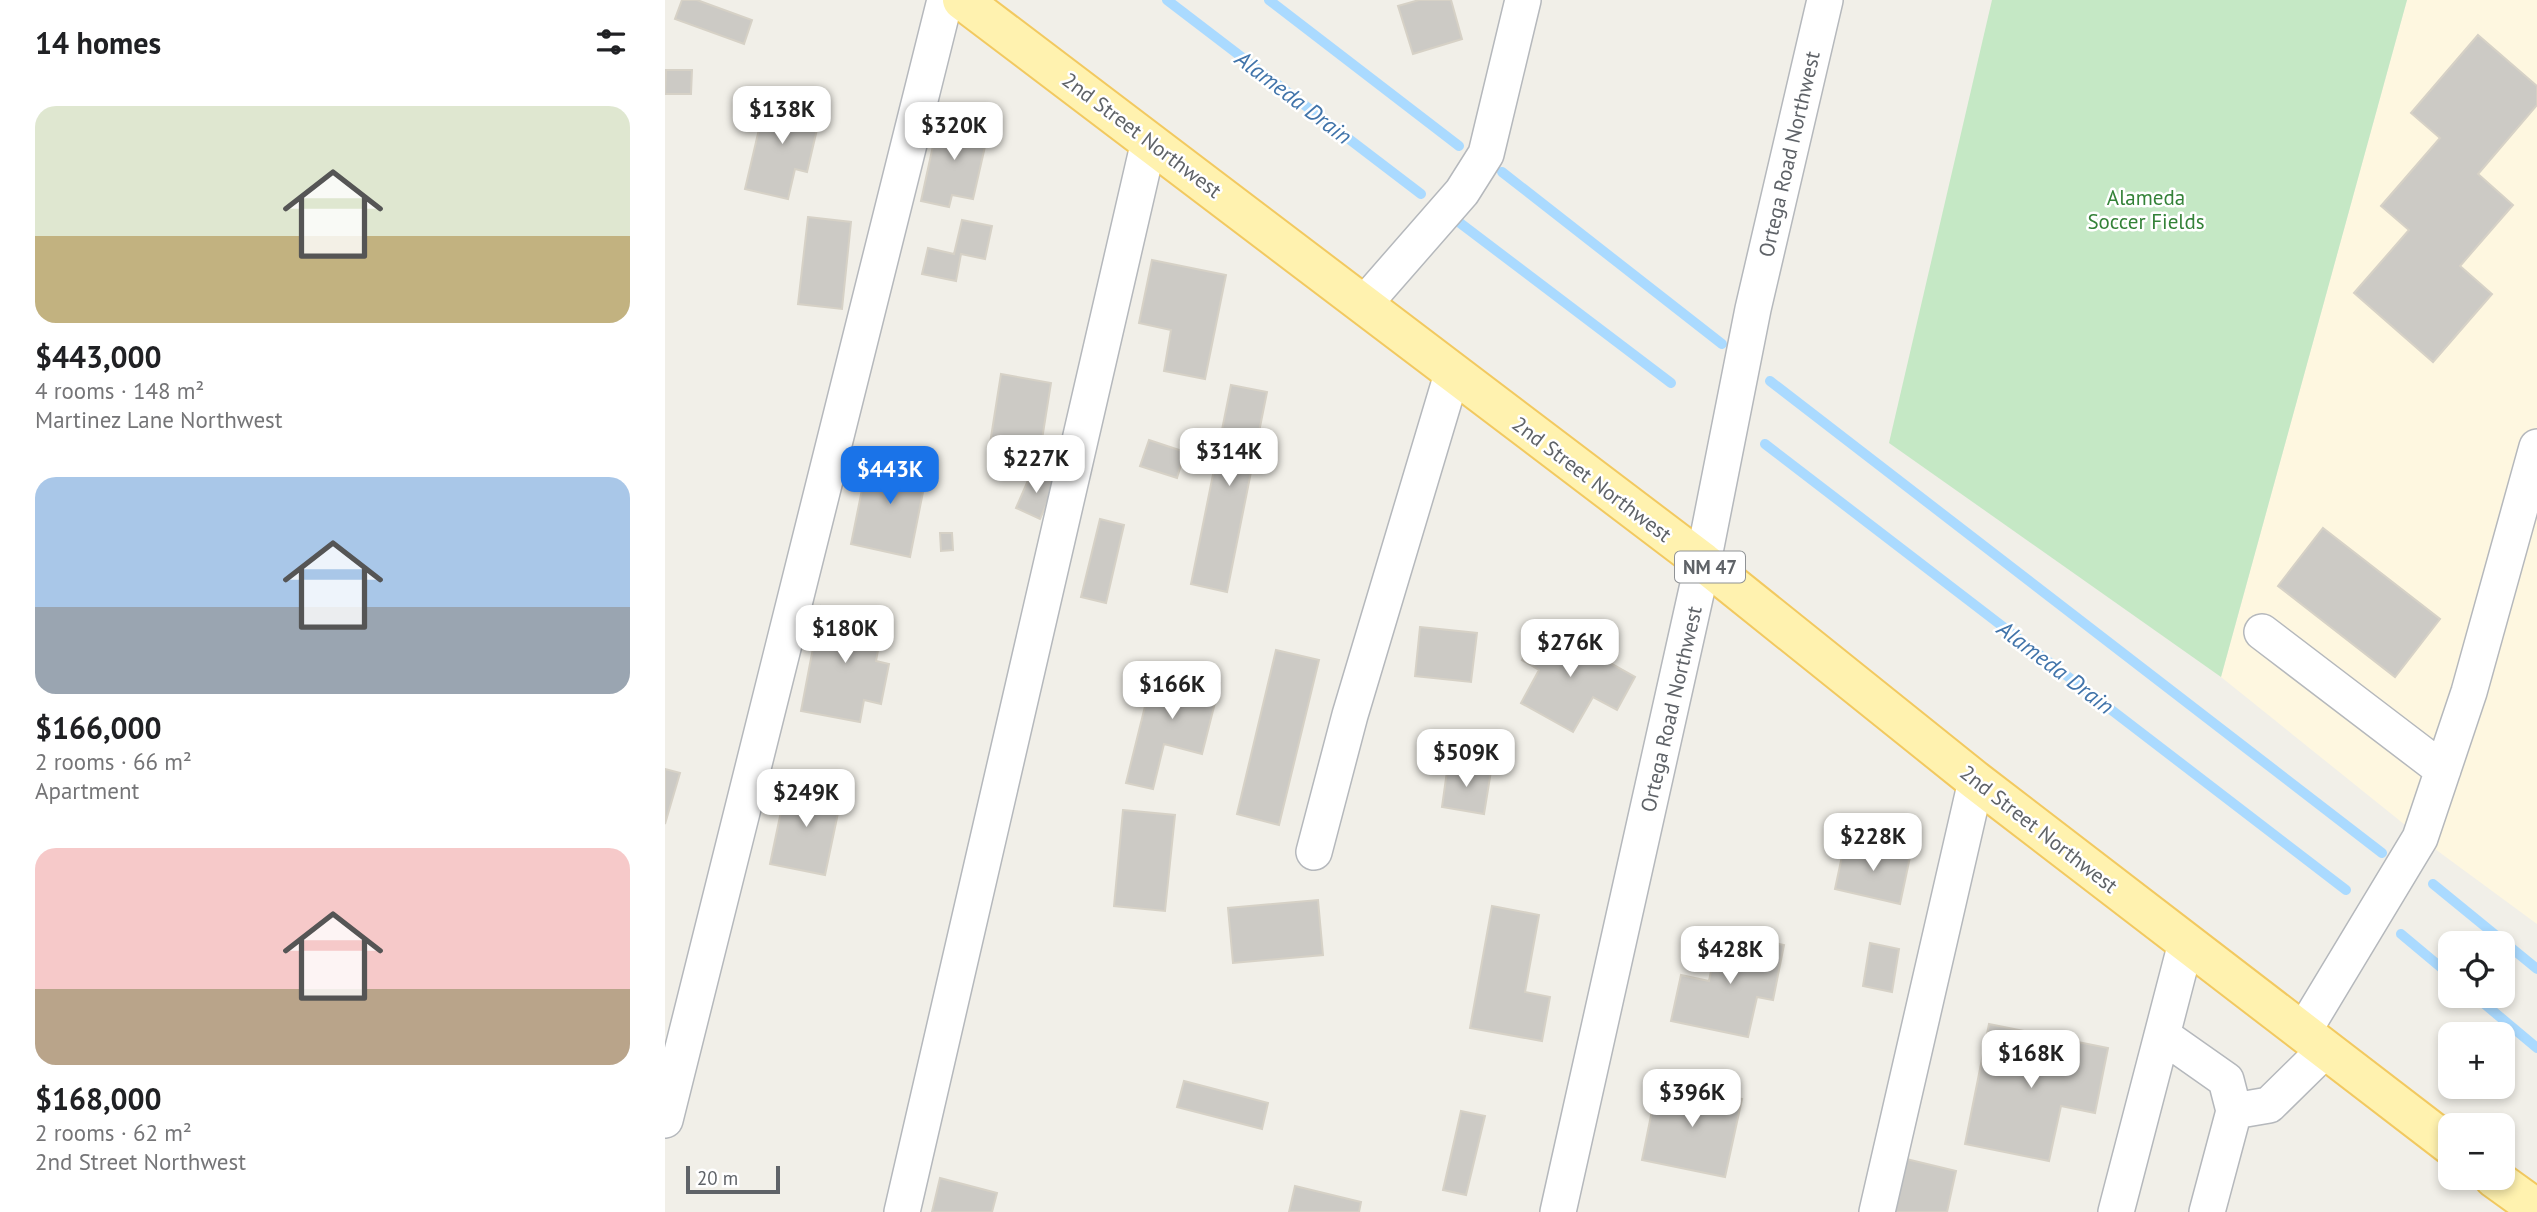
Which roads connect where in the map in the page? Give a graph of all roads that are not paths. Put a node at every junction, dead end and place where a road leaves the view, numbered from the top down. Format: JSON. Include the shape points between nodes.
{"nodes":[{"id":1,"x":945,"y":0,"type":"edge"},
{"id":2,"x":962,"y":0,"type":"edge"},
{"id":3,"x":1523,"y":0,"type":"edge"},
{"id":4,"x":1825,"y":0,"type":"edge"},
{"id":5,"x":1149,"y":141,"type":"junction"},
{"id":6,"x":1365,"y":303,"type":"junction"},
{"id":7,"x":1452,"y":374,"type":"junction"},
{"id":8,"x":2537,"y":446,"type":"edge"},
{"id":9,"x":1703,"y":562,"type":"junction"},
{"id":10,"x":2262,"y":632,"type":"dead end"},
{"id":11,"x":2443,"y":770,"type":"junction"},
{"id":12,"x":1976,"y":781,"type":"junction"},
{"id":13,"x":1314,"y":852,"type":"dead end"},
{"id":14,"x":2186,"y":943,"type":"junction"},
{"id":15,"x":2162,"y":1035,"type":"junction"},
{"id":16,"x":2314,"y":1041,"type":"junction"},
{"id":17,"x":2234,"y":1111,"type":"junction"},
{"id":18,"x":665,"y":1120,"type":"edge"},
{"id":19,"x":2438,"y":1136,"type":"edge"},
{"id":20,"x":2511,"y":1190,"type":"edge"},
{"id":21,"x":2537,"y":1209,"type":"edge"},
{"id":22,"x":902,"y":1212,"type":"edge"},
{"id":23,"x":1558,"y":1212,"type":"edge"},
{"id":24,"x":1877,"y":1212,"type":"edge"},
{"id":25,"x":2116,"y":1212,"type":"edge"},
{"id":26,"x":2207,"y":1212,"type":"edge"}],
"edges":[{"from":1,"to":18,"type":"street"},
{"from":2,"to":5,"type":"main road","name":"2nd Street Northwest","number":"NM 47"},
{"from":3,"to":6,"type":"street","via":[[1486,154],[1462,192]]},
{"from":4,"to":9,"type":"street","name":"Ortega Road Northwest","via":[[1753,309]]},
{"from":5,"to":6,"type":"main road","name":"2nd Street Northwest","number":"NM 47"},
{"from":5,"to":22,"type":"street"},
{"from":6,"to":7,"type":"main road","name":"2nd Street Northwest","number":"NM 47"},
{"from":7,"to":9,"type":"main road","name":"2nd Street Northwest","number":"NM 47"},
{"from":7,"to":13,"type":"street"},
{"from":8,"to":11,"type":"street"},
{"from":9,"to":12,"type":"main road","name":"2nd Street Northwest","number":"NM 47"},
{"from":9,"to":23,"type":"street","name":"Ortega Road Northwest"},
{"from":10,"to":11,"type":"street"},
{"from":11,"to":16,"type":"street","via":[[2420,838]]},
{"from":12,"to":14,"type":"main road","name":"2nd Street Northwest","number":"NM 47"},
{"from":12,"to":24,"type":"street"},
{"from":14,"to":15,"type":"street"},
{"from":14,"to":16,"type":"main road","name":"2nd Street Northwest","number":"NM 47"},
{"from":15,"to":17,"type":"street","via":[[2226,1080]]},
{"from":15,"to":25,"type":"street"},
{"from":16,"to":17,"type":"street","via":[[2269,1105]]},
{"from":16,"to":19,"type":"main road","name":"2nd Street Northwest","number":"NM 47"},
{"from":17,"to":26,"type":"street"},
{"from":20,"to":21,"type":"main road"}]}
